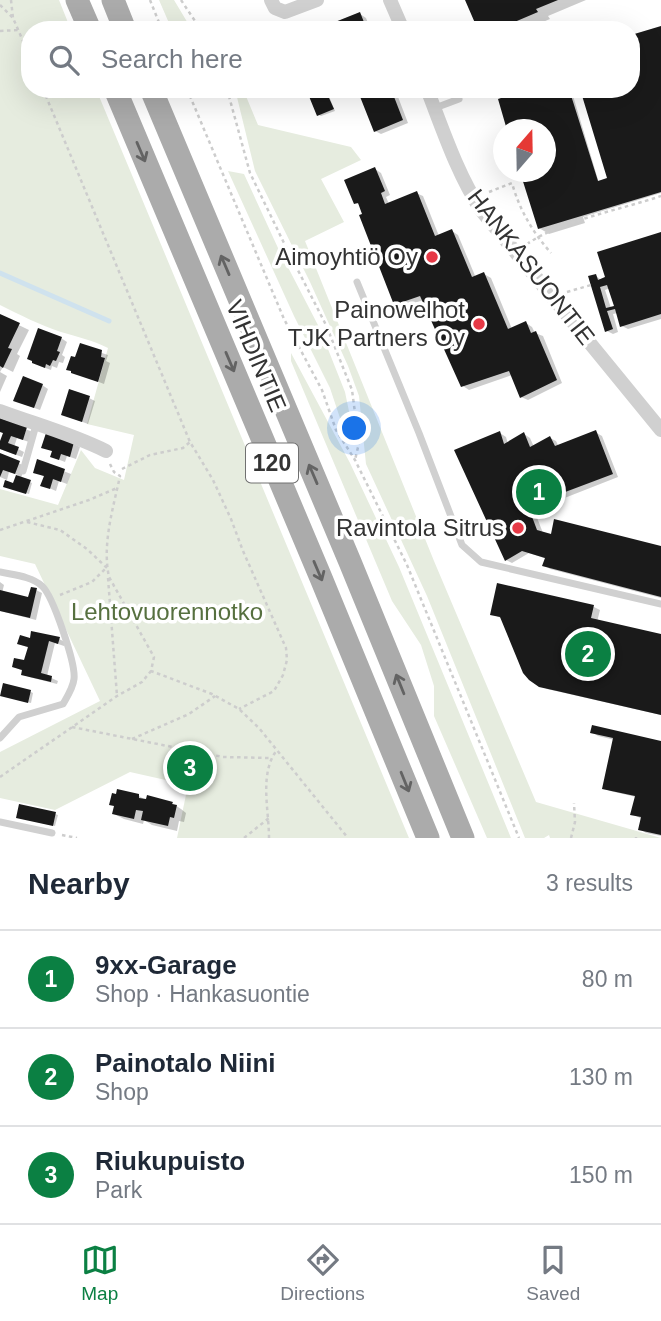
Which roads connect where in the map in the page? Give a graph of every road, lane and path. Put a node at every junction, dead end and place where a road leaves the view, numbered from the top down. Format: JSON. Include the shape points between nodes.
{"nodes":[{"id":1,"x":11,"y":0,"type":"edge"},
{"id":2,"x":77,"y":0,"type":"edge"},
{"id":3,"x":113,"y":0,"type":"edge"},
{"id":4,"x":150,"y":0,"type":"edge"},
{"id":5,"x":190,"y":0,"type":"edge"},
{"id":6,"x":271,"y":0,"type":"edge"},
{"id":7,"x":317,"y":0,"type":"edge"},
{"id":8,"x":390,"y":0,"type":"edge"},
{"id":9,"x":183,"y":2,"type":"edge"},
{"id":10,"x":0,"y":5,"type":"edge"},
{"id":11,"x":13,"y":18,"type":"junction"},
{"id":12,"x":86,"y":21,"type":"edge"},
{"id":13,"x":121,"y":21,"type":"edge"},
{"id":14,"x":158,"y":21,"type":"edge"},
{"id":15,"x":195,"y":21,"type":"edge"},
{"id":16,"x":399,"y":21,"type":"edge"},
{"id":17,"x":19,"y":30,"type":"junction"},
{"id":18,"x":0,"y":31,"type":"edge"},
{"id":19,"x":21,"y":35,"type":"edge"},
{"id":20,"x":47,"y":98,"type":"edge"},
{"id":21,"x":119,"y":98,"type":"edge"},
{"id":22,"x":154,"y":98,"type":"edge"},
{"id":23,"x":191,"y":98,"type":"edge"},
{"id":24,"x":229,"y":98,"type":"edge"},
{"id":25,"x":431,"y":98,"type":"edge"},
{"id":26,"x":459,"y":99,"type":"dead end"},
{"id":27,"x":435,"y":108,"type":"junction"},
{"id":28,"x":486,"y":194,"type":"dead end"},
{"id":29,"x":661,"y":197,"type":"edge"},
{"id":30,"x":537,"y":237,"type":"junction"},
{"id":31,"x":527,"y":244,"type":"dead end"},
{"id":32,"x":551,"y":253,"type":"dead end"},
{"id":33,"x":357,"y":282,"type":"dead end"},
{"id":34,"x":591,"y":285,"type":"dead end"},
{"id":35,"x":567,"y":292,"type":"dead end"},
{"id":36,"x":0,"y":411,"type":"edge"},
{"id":37,"x":36,"y":425,"type":"junction"},
{"id":38,"x":661,"y":430,"type":"edge"},
{"id":39,"x":190,"y":442,"type":"junction"},
{"id":40,"x":106,"y":451,"type":"dead end"},
{"id":41,"x":355,"y":460,"type":"junction"},
{"id":42,"x":122,"y":469,"type":"dead end"},
{"id":43,"x":23,"y":471,"type":"dead end"},
{"id":44,"x":120,"y":476,"type":"dead end"},
{"id":45,"x":117,"y":488,"type":"junction"},
{"id":46,"x":27,"y":522,"type":"junction"},
{"id":47,"x":0,"y":530,"type":"edge"},
{"id":48,"x":107,"y":567,"type":"junction"},
{"id":49,"x":0,"y":572,"type":"edge"},
{"id":50,"x":51,"y":599,"type":"junction"},
{"id":51,"x":661,"y":604,"type":"edge"},
{"id":52,"x":151,"y":671,"type":"junction"},
{"id":53,"x":117,"y":696,"type":"junction"},
{"id":54,"x":215,"y":696,"type":"junction"},
{"id":55,"x":239,"y":709,"type":"junction"},
{"id":56,"x":72,"y":727,"type":"junction"},
{"id":57,"x":0,"y":738,"type":"edge"},
{"id":58,"x":132,"y":738,"type":"junction"},
{"id":59,"x":277,"y":750,"type":"junction"},
{"id":60,"x":270,"y":758,"type":"junction"},
{"id":61,"x":0,"y":777,"type":"edge"},
{"id":62,"x":574,"y":803,"type":"dead end"},
{"id":63,"x":269,"y":818,"type":"junction"},
{"id":64,"x":0,"y":822,"type":"edge"},
{"id":65,"x":52,"y":833,"type":"dead end"},
{"id":66,"x":244,"y":838,"type":"edge"},
{"id":67,"x":269,"y":838,"type":"edge"},
{"id":68,"x":348,"y":838,"type":"edge"},
{"id":69,"x":428,"y":838,"type":"edge"},
{"id":70,"x":463,"y":838,"type":"edge"},
{"id":71,"x":519,"y":838,"type":"edge"},
{"id":72,"x":571,"y":838,"type":"edge"}],
"edges":[{"from":1,"to":11,"type":"path"},
{"from":2,"to":12,"type":"main road"},
{"from":3,"to":13,"type":"main road"},
{"from":4,"to":14,"type":"path"},
{"from":5,"to":9,"type":"path"},
{"from":6,"to":7,"type":"street","via":[[285,12]]},
{"from":8,"to":16,"type":"street"},
{"from":9,"to":15,"type":"path"},
{"from":10,"to":11,"type":"path"},
{"from":11,"to":17,"type":"path"},
{"from":17,"to":18,"type":"path"},
{"from":17,"to":19,"type":"path"},
{"from":20,"to":39,"type":"path"},
{"from":21,"to":69,"type":"main road","name":"VIHDINTIE","number":"120","one_way":true},
{"from":70,"to":22,"type":"main road","name":"VIHDINTIE","number":"120","one_way":true},
{"from":23,"to":41,"type":"path","via":[[284,318],[322,390],[336,430]]},
{"from":24,"to":41,"type":"path","via":[[250,173],[326,325],[352,390],[359,443]]},
{"from":25,"to":27,"type":"street","name":"HANKASUONTIE"},
{"from":26,"to":27,"type":"lane"},
{"from":27,"to":38,"type":"street","name":"HANKASUONTIE","via":[[473,199]]},
{"from":28,"to":30,"type":"path","via":[[512,183]]},
{"from":29,"to":30,"type":"path"},
{"from":30,"to":31,"type":"path"},
{"from":30,"to":32,"type":"path"},
{"from":33,"to":51,"type":"lane","via":[[462,545],[481,562]]},
{"from":34,"to":35,"type":"path"},
{"from":36,"to":37,"type":"street"},
{"from":37,"to":40,"type":"street"},
{"from":37,"to":43,"type":"lane"},
{"from":39,"to":42,"type":"path"},
{"from":39,"to":55,"type":"path","via":[[213,480],[286,648],[288,660],[274,691]]},
{"from":41,"to":71,"type":"path","via":[[407,565]]},
{"from":44,"to":45,"type":"path"},
{"from":45,"to":46,"type":"path"},
{"from":45,"to":48,"type":"path"},
{"from":46,"to":47,"type":"path"},
{"from":46,"to":48,"type":"path","via":[[60,530]]},
{"from":48,"to":50,"type":"path","via":[[92,582]]},
{"from":48,"to":52,"type":"path","via":[[154,657]]},
{"from":48,"to":53,"type":"path"},
{"from":49,"to":50,"type":"lane","via":[[30,579],[43,586]]},
{"from":50,"to":57,"type":"lane","via":[[74,666],[74,681],[63,705],[19,717]]},
{"from":52,"to":53,"type":"path","via":[[142,682]]},
{"from":52,"to":54,"type":"path"},
{"from":53,"to":56,"type":"path"},
{"from":54,"to":55,"type":"path"},
{"from":54,"to":58,"type":"path","via":[[189,714]]},
{"from":55,"to":59,"type":"path"},
{"from":56,"to":58,"type":"path"},
{"from":56,"to":61,"type":"path"},
{"from":58,"to":60,"type":"path","via":[[223,757]]},
{"from":59,"to":60,"type":"path"},
{"from":59,"to":68,"type":"path"},
{"from":60,"to":63,"type":"path","via":[[266,778]]},
{"from":62,"to":72,"type":"path"},
{"from":63,"to":66,"type":"path"},
{"from":63,"to":67,"type":"path"},
{"from":64,"to":65,"type":"lane"}]}
